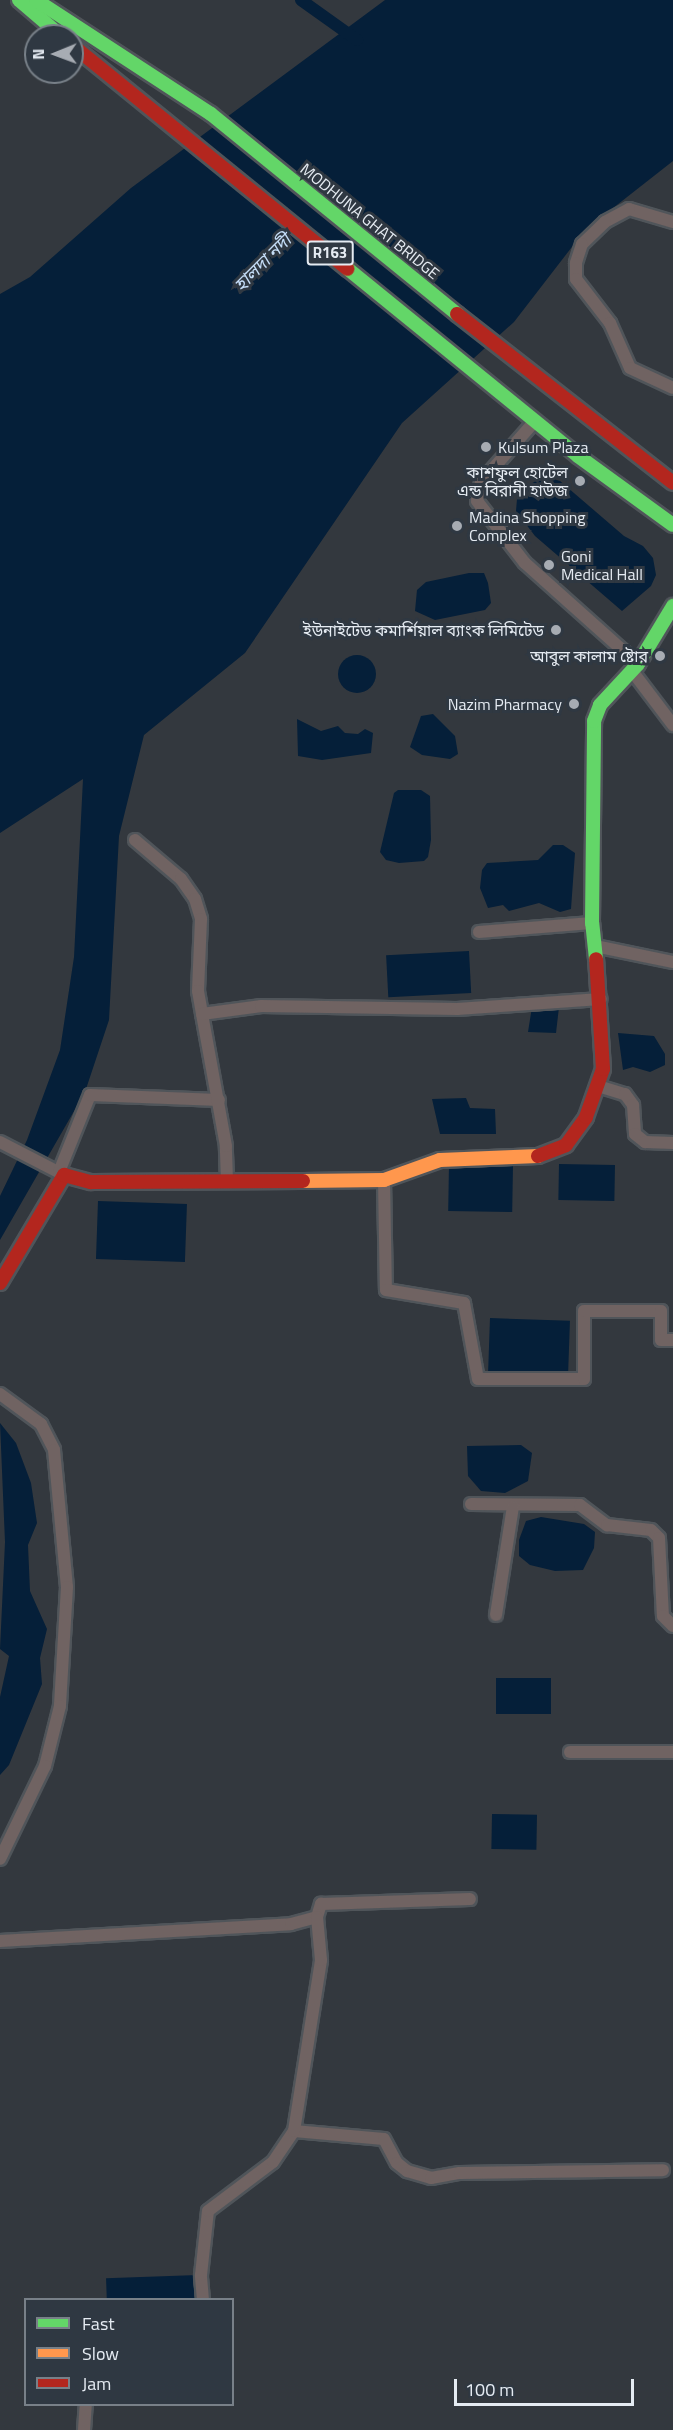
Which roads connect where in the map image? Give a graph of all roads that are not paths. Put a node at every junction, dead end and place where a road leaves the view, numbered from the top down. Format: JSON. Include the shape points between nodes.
{"nodes":[{"id":1,"x":19,"y":0,"type":"edge"},
{"id":2,"x":36,"y":0,"type":"edge"},
{"id":3,"x":47,"y":24,"type":"edge"},
{"id":4,"x":84,"y":55,"type":"edge"},
{"id":5,"x":670,"y":216,"type":"edge"},
{"id":6,"x":673,"y":388,"type":"edge"},
{"id":7,"x":535,"y":421,"type":"junction"},
{"id":8,"x":673,"y":483,"type":"edge"},
{"id":9,"x":673,"y":525,"type":"edge"},
{"id":10,"x":673,"y":606,"type":"edge"},
{"id":11,"x":635,"y":668,"type":"junction"},
{"id":12,"x":673,"y":725,"type":"edge"},
{"id":13,"x":135,"y":840,"type":"dead end"},
{"id":14,"x":592,"y":923,"type":"junction"},
{"id":15,"x":479,"y":932,"type":"dead end"},
{"id":16,"x":595,"y":946,"type":"junction"},
{"id":17,"x":673,"y":962,"type":"edge"},
{"id":18,"x":601,"y":999,"type":"junction"},
{"id":19,"x":202,"y":1014,"type":"junction"},
{"id":20,"x":598,"y":1086,"type":"junction"},
{"id":21,"x":219,"y":1100,"type":"junction"},
{"id":22,"x":0,"y":1142,"type":"edge"},
{"id":23,"x":673,"y":1143,"type":"edge"},
{"id":24,"x":58,"y":1172,"type":"junction"},
{"id":25,"x":384,"y":1180,"type":"junction"},
{"id":26,"x":227,"y":1182,"type":"junction"},
{"id":27,"x":0,"y":1283,"type":"edge"},
{"id":28,"x":673,"y":1340,"type":"edge"},
{"id":29,"x":0,"y":1394,"type":"edge"},
{"id":30,"x":471,"y":1504,"type":"dead end"},
{"id":31,"x":513,"y":1507,"type":"junction"},
{"id":32,"x":496,"y":1615,"type":"dead end"},
{"id":33,"x":673,"y":1626,"type":"edge"},
{"id":34,"x":570,"y":1752,"type":"dead end"},
{"id":35,"x":673,"y":1752,"type":"edge"},
{"id":36,"x":0,"y":1859,"type":"edge"},
{"id":37,"x":470,"y":1899,"type":"dead end"},
{"id":38,"x":317,"y":1917,"type":"junction"},
{"id":39,"x":0,"y":1941,"type":"edge"},
{"id":40,"x":294,"y":2131,"type":"junction"},
{"id":41,"x":663,"y":2170,"type":"dead end"},
{"id":42,"x":203,"y":2298,"type":"edge"},
{"id":43,"x":86,"y":2406,"type":"edge"},
{"id":44,"x":84,"y":2430,"type":"edge"}],
"edges":[{"from":1,"to":3,"type":"main road"},
{"from":2,"to":8,"type":"main road","name":"MODHUNA GHAT BRIDGE","number":"R163","via":[[212,114],[515,361]]},
{"from":4,"to":7,"type":"main road","number":"R163"},
{"from":5,"to":6,"type":"street","via":[[629,208],[604,222],[582,244],[576,279],[610,323],[630,368]]},
{"from":7,"to":9,"type":"main road","number":"R163"},
{"from":7,"to":11,"type":"street","via":[[481,482],[477,501],[525,563]]},
{"from":10,"to":11,"type":"main road"},
{"from":11,"to":12,"type":"street"},
{"from":11,"to":14,"type":"main road","via":[[600,705],[594,721]]},
{"from":13,"to":19,"type":"street","via":[[180,879],[195,899],[201,920],[198,991]]},
{"from":14,"to":15,"type":"street"},
{"from":14,"to":16,"type":"main road"},
{"from":16,"to":17,"type":"street"},
{"from":16,"to":18,"type":"main road"},
{"from":18,"to":19,"type":"street","via":[[457,1009],[261,1006]]},
{"from":18,"to":20,"type":"main road","via":[[604,1048]]},
{"from":19,"to":21,"type":"street"},
{"from":20,"to":23,"type":"street","via":[[625,1094],[633,1105],[635,1134],[645,1142]]},
{"from":20,"to":25,"type":"main road","via":[[586,1117],[559,1151],[534,1157],[440,1160]]},
{"from":21,"to":24,"type":"street","via":[[90,1095]]},
{"from":21,"to":26,"type":"street"},
{"from":22,"to":24,"type":"street"},
{"from":24,"to":26,"type":"main road","via":[[91,1182]]},
{"from":24,"to":27,"type":"main road"},
{"from":25,"to":26,"type":"main road"},
{"from":25,"to":28,"type":"street","via":[[386,1290],[464,1303],[477,1378],[584,1378],[584,1311],[662,1311],[661,1340]]},
{"from":29,"to":36,"type":"street","via":[[41,1424],[54,1450],[67,1587],[57,1716],[45,1766]]},
{"from":30,"to":31,"type":"street"},
{"from":31,"to":32,"type":"street"},
{"from":31,"to":33,"type":"street","via":[[580,1504],[607,1525],[651,1530],[659,1538],[663,1616]]},
{"from":34,"to":35,"type":"street"},
{"from":37,"to":38,"type":"street","via":[[321,1904]]},
{"from":38,"to":39,"type":"street","via":[[291,1924]]},
{"from":38,"to":40,"type":"street","via":[[321,1960]]},
{"from":40,"to":41,"type":"street","via":[[384,2139],[397,2163],[407,2171],[431,2178],[460,2173]]},
{"from":40,"to":42,"type":"street","via":[[273,2162],[208,2211],[201,2275]]},
{"from":43,"to":44,"type":"street"}]}
